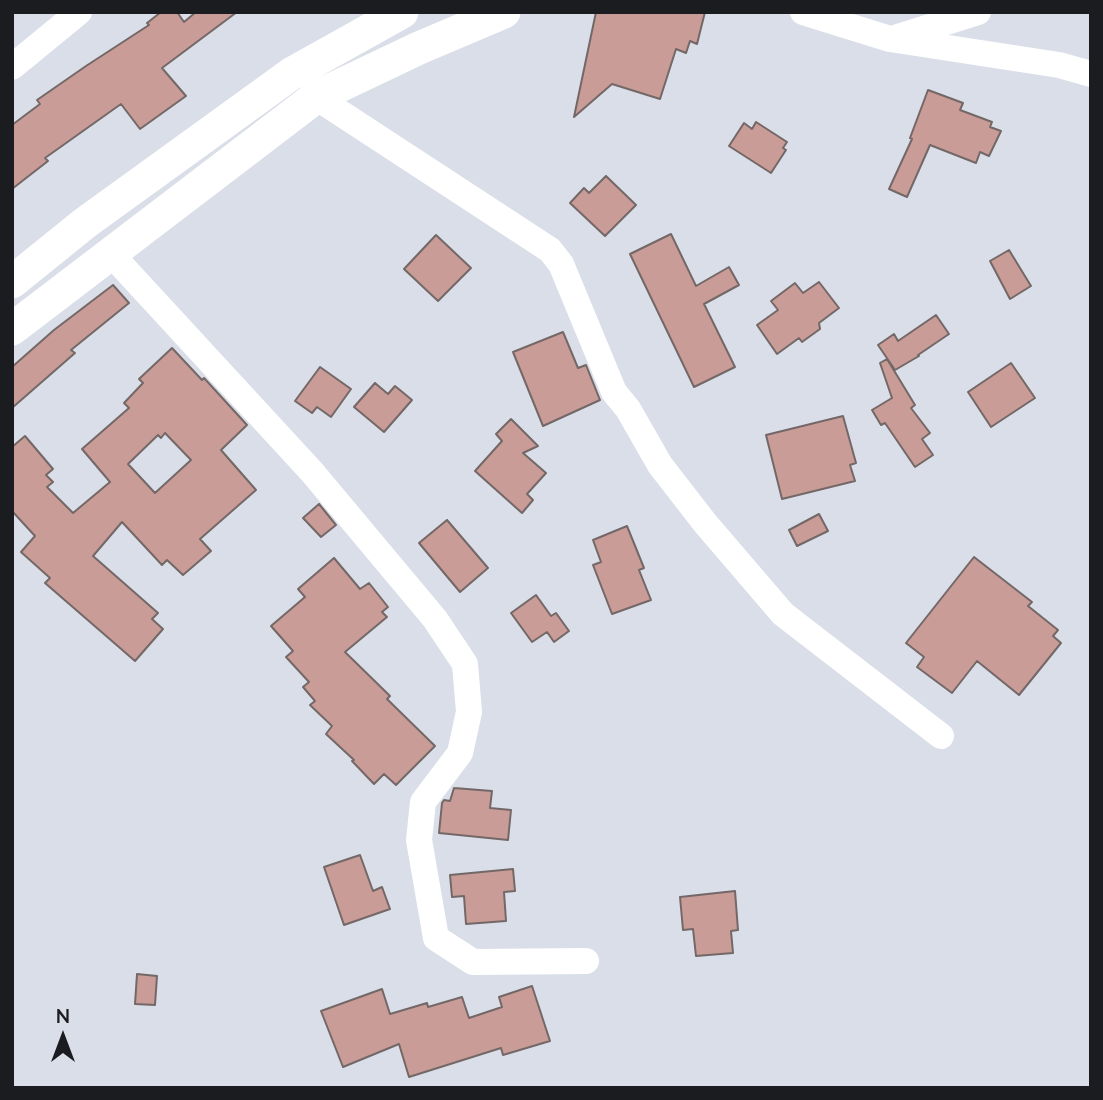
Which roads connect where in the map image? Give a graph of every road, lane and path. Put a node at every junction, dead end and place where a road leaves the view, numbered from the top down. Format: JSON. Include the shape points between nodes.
{"nodes":[{"id":1,"x":79,"y":12,"type":"edge"},
{"id":2,"x":402,"y":12,"type":"edge"},
{"id":3,"x":504,"y":12,"type":"edge"},
{"id":4,"x":803,"y":12,"type":"edge"},
{"id":5,"x":978,"y":12,"type":"edge"},
{"id":6,"x":890,"y":39,"type":"junction"},
{"id":7,"x":12,"y":67,"type":"edge"},
{"id":8,"x":1091,"y":74,"type":"edge"},
{"id":9,"x":316,"y":97,"type":"junction"},
{"id":10,"x":112,"y":255,"type":"junction"},
{"id":11,"x":12,"y":282,"type":"edge"},
{"id":12,"x":12,"y":329,"type":"edge"},
{"id":13,"x":942,"y":736,"type":"dead end"},
{"id":14,"x":586,"y":961,"type":"dead end"}],
"edges":[{"from":1,"to":7,"type":"street"},
{"from":2,"to":11,"type":"street","via":[[291,74],[85,223]]},
{"from":3,"to":9,"type":"street"},
{"from":4,"to":6,"type":"street"},
{"from":5,"to":6,"type":"street"},
{"from":6,"to":8,"type":"street"},
{"from":9,"to":10,"type":"street"},
{"from":9,"to":13,"type":"street","via":[[550,250],[561,264],[614,392],[660,465],[705,523],[783,614]]},
{"from":10,"to":12,"type":"street"},
{"from":10,"to":14,"type":"street","via":[[312,472],[435,619],[465,664],[469,712],[460,753],[423,802],[419,840],[436,938],[473,962]]}]}
